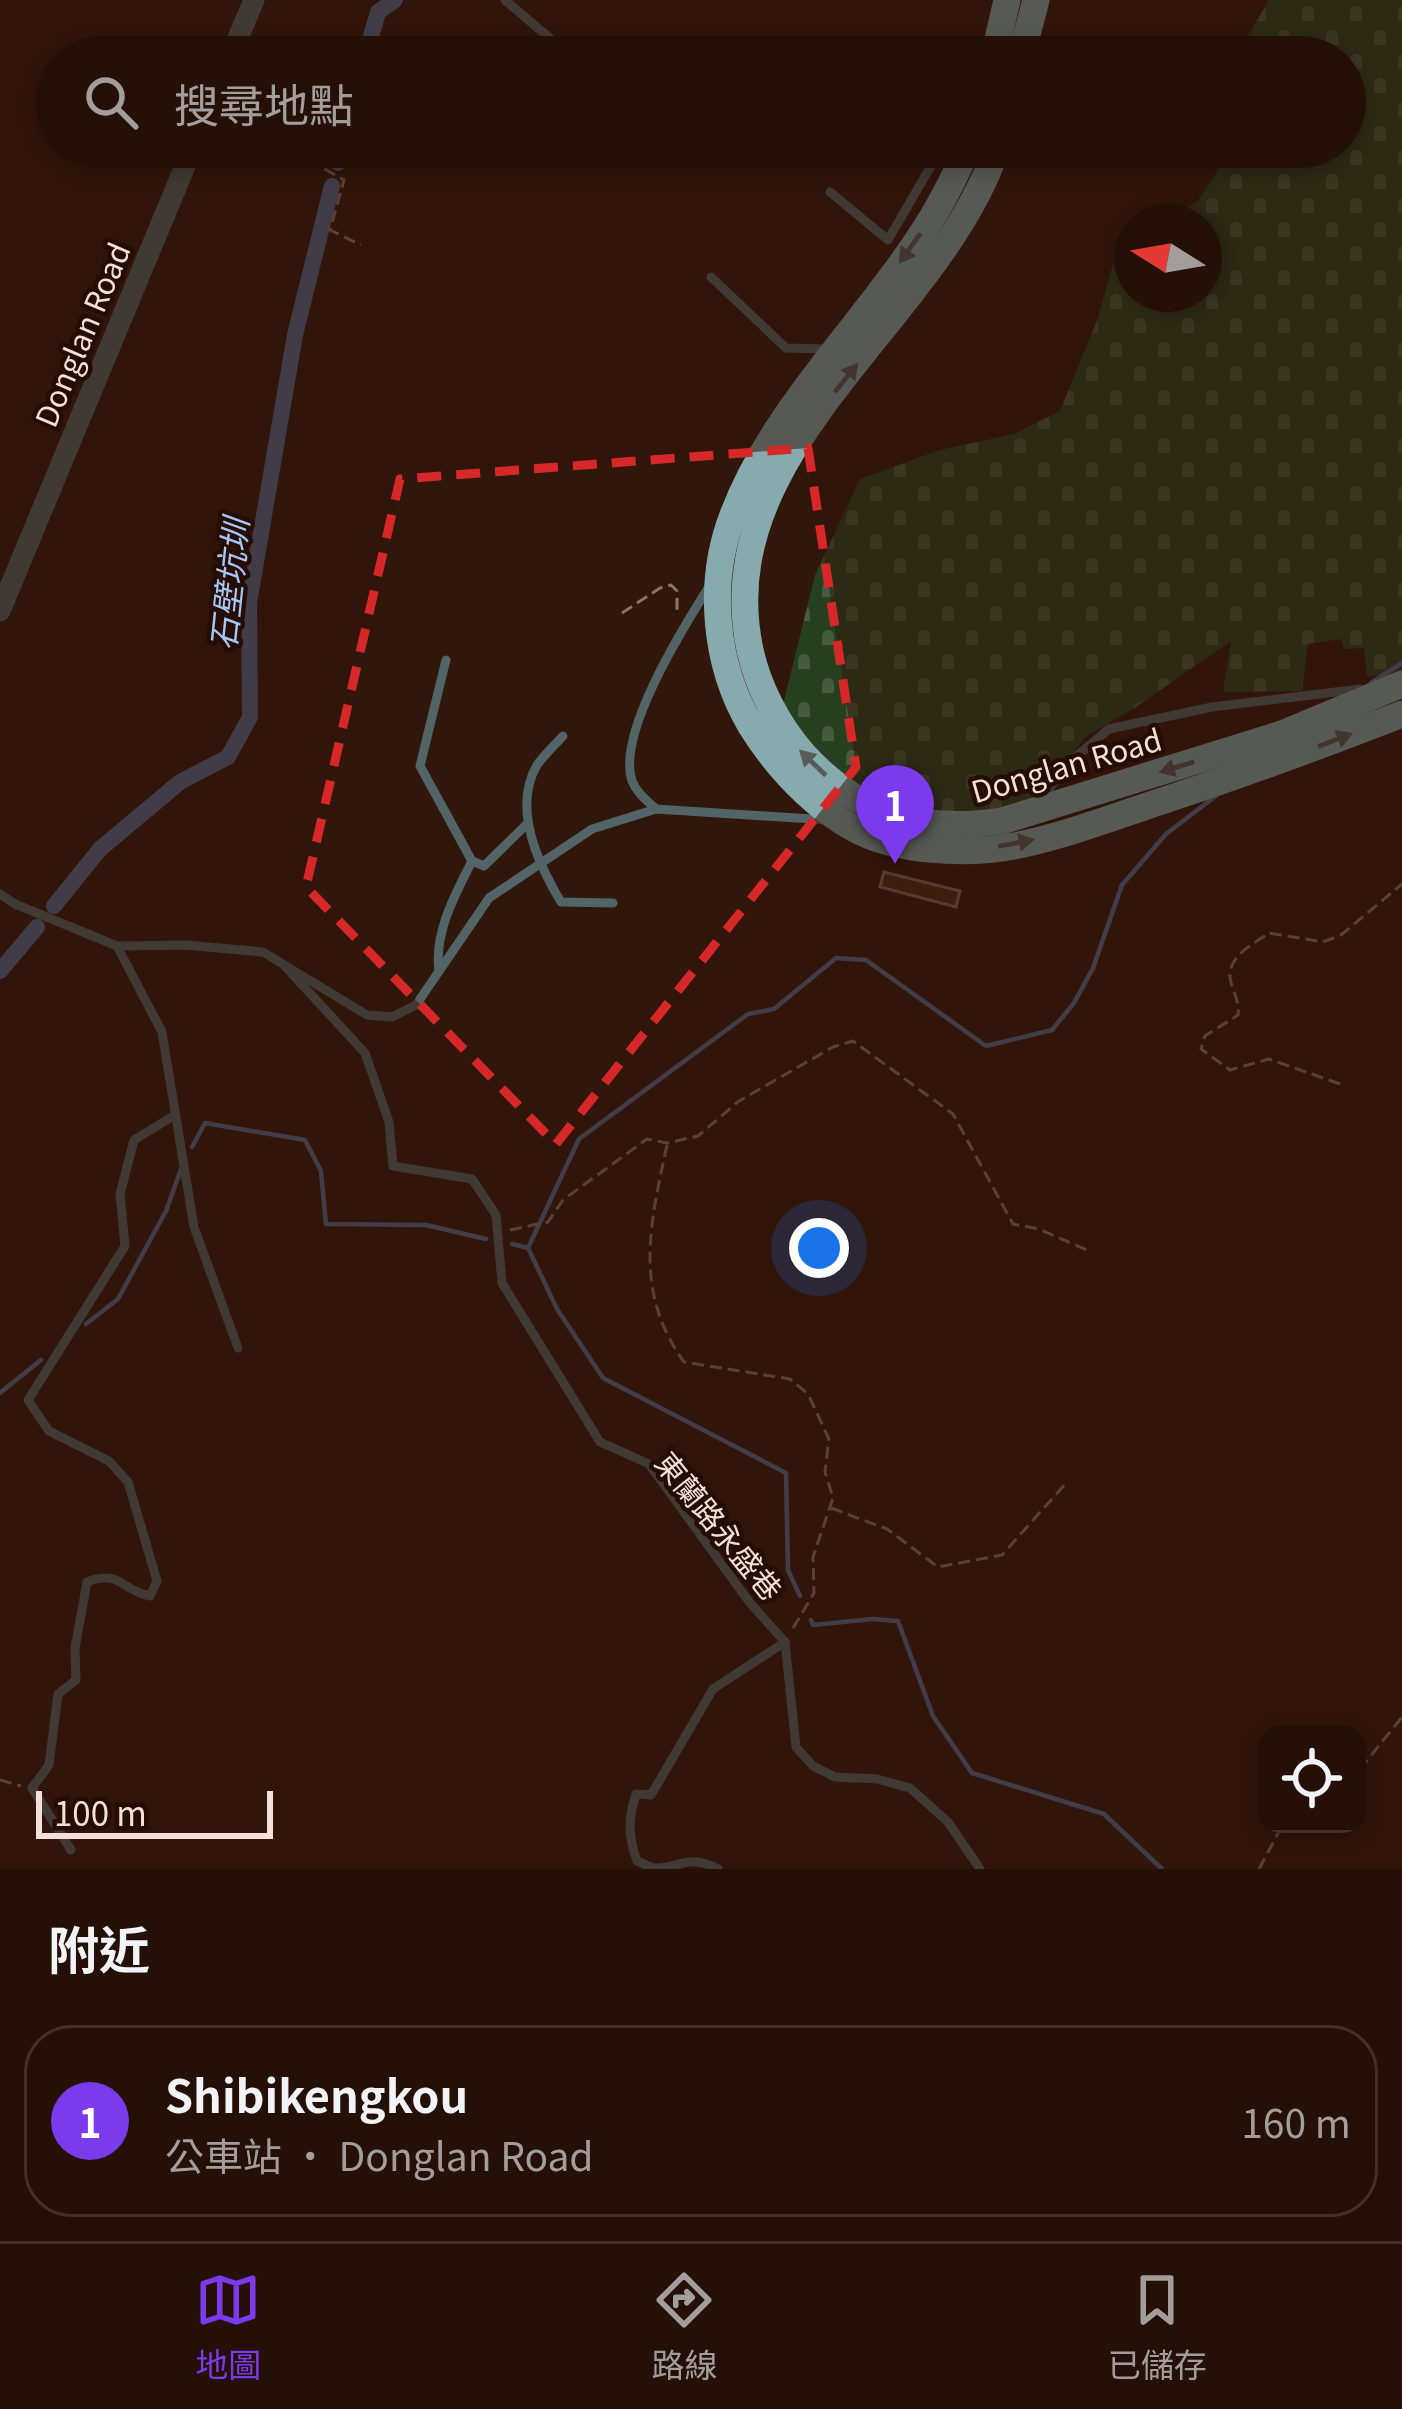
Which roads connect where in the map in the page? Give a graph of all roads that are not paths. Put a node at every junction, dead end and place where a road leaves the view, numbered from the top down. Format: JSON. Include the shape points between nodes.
{"nodes":[{"id":1,"x":254,"y":0,"type":"edge"},
{"id":2,"x":505,"y":0,"type":"edge"},
{"id":3,"x":1007,"y":0,"type":"edge"},
{"id":4,"x":1036,"y":0,"type":"edge"},
{"id":5,"x":239,"y":36,"type":"edge"},
{"id":6,"x":547,"y":36,"type":"edge"},
{"id":7,"x":999,"y":36,"type":"edge"},
{"id":8,"x":1027,"y":36,"type":"edge"},
{"id":9,"x":184,"y":168,"type":"edge"},
{"id":10,"x":930,"y":168,"type":"edge"},
{"id":11,"x":956,"y":168,"type":"edge"},
{"id":12,"x":987,"y":168,"type":"edge"},
{"id":13,"x":830,"y":192,"type":"dead end"},
{"id":14,"x":711,"y":277,"type":"dead end"},
{"id":15,"x":838,"y":349,"type":"junction"},
{"id":16,"x":718,"y":572,"type":"junction"},
{"id":17,"x":0,"y":611,"type":"edge"},
{"id":18,"x":446,"y":660,"type":"dead end"},
{"id":19,"x":1401,"y":684,"type":"edge"},
{"id":20,"x":1402,"y":715,"type":"edge"},
{"id":21,"x":563,"y":736,"type":"dead end"},
{"id":22,"x":871,"y":807,"type":"junction"},
{"id":23,"x":656,"y":809,"type":"junction"},
{"id":24,"x":1030,"y":812,"type":"junction"},
{"id":25,"x":841,"y":821,"type":"junction"},
{"id":26,"x":528,"y":823,"type":"junction"},
{"id":27,"x":472,"y":861,"type":"junction"},
{"id":28,"x":539,"y":866,"type":"junction"},
{"id":29,"x":0,"y":894,"type":"edge"},
{"id":30,"x":613,"y":903,"type":"dead end"},
{"id":31,"x":117,"y":946,"type":"junction"},
{"id":32,"x":283,"y":964,"type":"junction"},
{"id":33,"x":439,"y":971,"type":"junction"},
{"id":34,"x":175,"y":1115,"type":"junction"},
{"id":35,"x":238,"y":1348,"type":"dead end"},
{"id":36,"x":785,"y":1642,"type":"junction"},
{"id":37,"x":70,"y":1850,"type":"dead end"},
{"id":38,"x":718,"y":1869,"type":"edge"},
{"id":39,"x":980,"y":1869,"type":"edge"}],
"edges":[{"from":1,"to":5,"type":"street"},
{"from":2,"to":6,"type":"lane"},
{"from":3,"to":7,"type":"main road"},
{"from":4,"to":8,"type":"main road"},
{"from":9,"to":17,"type":"street","name":"Donglan Road"},
{"from":10,"to":13,"type":"lane","via":[[888,239]]},
{"from":11,"to":15,"type":"main road","name":"Donglan Road","one_way":true,"via":[[925,227]]},
{"from":22,"to":12,"type":"main road","name":"Donglan Road","one_way":true,"via":[[822,774],[769,702],[746,628],[747,561],[775,480],[961,225]]},
{"from":14,"to":15,"type":"lane","via":[[786,348]]},
{"from":15,"to":16,"type":"main road","name":"Donglan Road","via":[[753,470]]},
{"from":16,"to":23,"type":"lane","name":"Donglan Road","via":[[664,668],[632,750],[630,776]]},
{"from":16,"to":25,"type":"main road","name":"Donglan Road","via":[[721,636],[741,709],[767,752]]},
{"from":18,"to":27,"type":"lane","via":[[420,766]]},
{"from":19,"to":24,"type":"main road","name":"Donglan Road","one_way":true,"via":[[1288,732]]},
{"from":19,"to":24,"type":"lane","via":[[1212,707],[1109,729]]},
{"from":25,"to":20,"type":"main road","name":"Donglan Road","one_way":true,"via":[[917,846],[1012,847]]},
{"from":21,"to":26,"type":"lane","via":[[536,767]]},
{"from":22,"to":24,"type":"main road","name":"Donglan Road","via":[[947,826]]},
{"from":22,"to":25,"type":"lane"},
{"from":23,"to":25,"type":"lane"},
{"from":23,"to":28,"type":"lane","via":[[592,829]]},
{"from":26,"to":27,"type":"lane","via":[[484,866]]},
{"from":26,"to":28,"type":"lane"},
{"from":27,"to":33,"type":"lane","via":[[447,911]]},
{"from":28,"to":30,"type":"lane","via":[[561,902]]},
{"from":28,"to":33,"type":"lane","via":[[488,898]]},
{"from":29,"to":31,"type":"lane"},
{"from":31,"to":32,"type":"lane","via":[[263,952]]},
{"from":31,"to":34,"type":"lane","via":[[162,1032]]},
{"from":32,"to":33,"type":"lane","via":[[367,1015],[392,1017],[416,1005]]},
{"from":32,"to":36,"type":"lane","name":"東蘭路永盛巷","via":[[365,1053],[389,1122],[393,1166],[472,1179],[496,1215],[502,1282],[600,1442],[649,1464]]},
{"from":34,"to":35,"type":"lane","via":[[194,1227]]},
{"from":34,"to":37,"type":"lane","via":[[134,1140],[120,1194],[125,1246],[28,1400],[49,1431],[109,1461],[128,1481],[158,1581],[150,1596],[120,1579],[87,1582],[76,1680],[58,1694],[49,1766],[32,1788]]},
{"from":36,"to":38,"type":"lane","via":[[713,1689],[662,1781],[651,1795],[636,1794],[632,1806],[628,1838],[637,1861]]},
{"from":36,"to":39,"type":"lane","name":"東蘭路永盛巷","via":[[796,1747],[835,1777],[910,1788],[948,1822]]}]}
